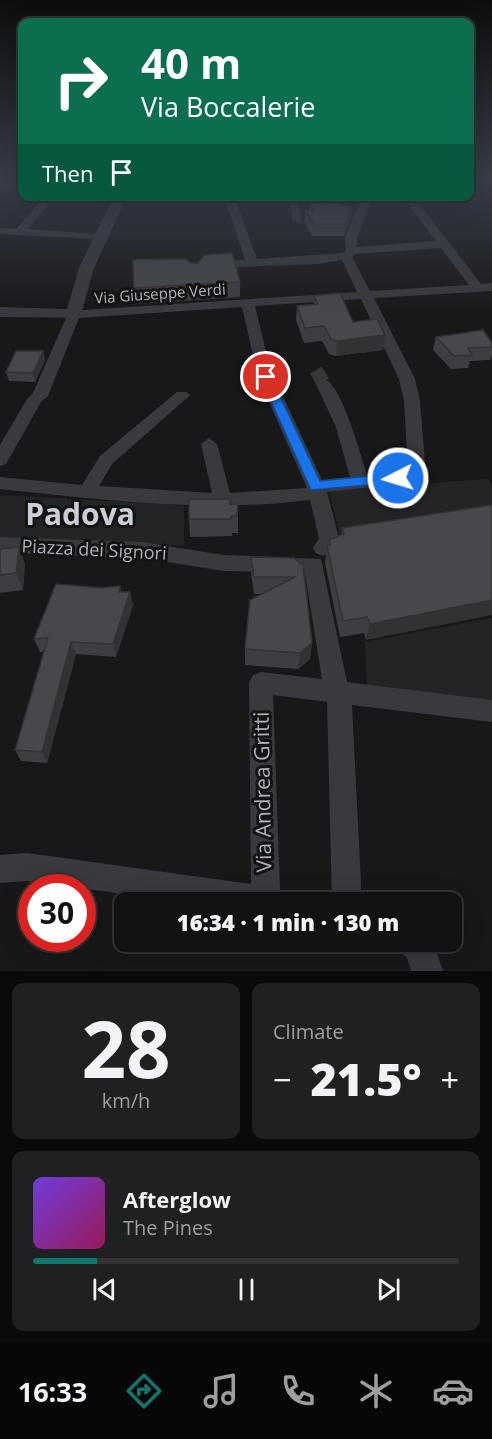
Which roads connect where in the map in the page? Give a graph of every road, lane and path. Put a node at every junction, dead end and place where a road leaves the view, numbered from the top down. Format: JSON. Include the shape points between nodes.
{"nodes":[{"id":1,"x":26,"y":224,"type":"edge"},
{"id":2,"x":106,"y":224,"type":"edge"},
{"id":3,"x":239,"y":224,"type":"edge"},
{"id":4,"x":356,"y":224,"type":"edge"},
{"id":5,"x":428,"y":224,"type":"edge"},
{"id":6,"x":0,"y":231,"type":"edge"},
{"id":7,"x":19,"y":232,"type":"junction"},
{"id":8,"x":95,"y":237,"type":"dead end"},
{"id":9,"x":443,"y":244,"type":"junction"},
{"id":10,"x":349,"y":254,"type":"junction"},
{"id":11,"x":252,"y":262,"type":"junction"},
{"id":12,"x":197,"y":267,"type":"edge"},
{"id":13,"x":492,"y":287,"type":"edge"},
{"id":14,"x":478,"y":288,"type":"junction"},
{"id":15,"x":367,"y":297,"type":"junction"},
{"id":16,"x":248,"y":304,"type":"junction"},
{"id":17,"x":0,"y":312,"type":"edge"},
{"id":18,"x":74,"y":314,"type":"junction"},
{"id":19,"x":324,"y":384,"type":"tunnel mouth"},
{"id":20,"x":182,"y":395,"type":"dead end"},
{"id":21,"x":209,"y":444,"type":"dead end"},
{"id":22,"x":0,"y":460,"type":"edge"},
{"id":23,"x":360,"y":482,"type":"junction"},
{"id":24,"x":0,"y":483,"type":"edge"},
{"id":25,"x":317,"y":490,"type":"junction"},
{"id":26,"x":87,"y":492,"type":"junction"},
{"id":27,"x":222,"y":498,"type":"junction"},
{"id":28,"x":0,"y":545,"type":"edge"},
{"id":29,"x":319,"y":556,"type":"junction"},
{"id":30,"x":339,"y":691,"type":"junction"},
{"id":31,"x":492,"y":711,"type":"edge"},
{"id":32,"x":0,"y":869,"type":"edge"},
{"id":33,"x":201,"y":892,"type":"edge"},
{"id":34,"x":271,"y":892,"type":"edge"},
{"id":35,"x":347,"y":892,"type":"edge"},
{"id":36,"x":421,"y":952,"type":"edge"},
{"id":37,"x":427,"y":971,"type":"edge"}],
"edges":[{"from":1,"to":7,"type":"street"},
{"from":2,"to":18,"type":"street","via":[[79,288]]},
{"from":3,"to":11,"type":"street"},
{"from":4,"to":10,"type":"street"},
{"from":5,"to":9,"type":"street"},
{"from":6,"to":7,"type":"street"},
{"from":7,"to":8,"type":"street"},
{"from":9,"to":10,"type":"street"},
{"from":9,"to":14,"type":"street"},
{"from":10,"to":11,"type":"street"},
{"from":10,"to":15,"type":"street"},
{"from":11,"to":12,"type":"street"},
{"from":13,"to":14,"type":"street","name":"Via Giuseppe Verdi"},
{"from":14,"to":15,"type":"street","name":"Via Giuseppe Verdi"},
{"from":15,"to":16,"type":"street","name":"Via Giuseppe Verdi"},
{"from":15,"to":23,"type":"street","via":[[407,379],[417,476]]},
{"from":16,"to":18,"type":"street","name":"Via Giuseppe Verdi"},
{"from":16,"to":25,"type":"street","via":[[264,370]]},
{"from":17,"to":18,"type":"street"},
{"from":18,"to":22,"type":"street","via":[[40,396],[34,399]]},
{"from":19,"to":23,"type":"street","via":[[344,427]]},
{"from":20,"to":26,"type":"street","via":[[106,460]]},
{"from":21,"to":27,"type":"street"},
{"from":23,"to":25,"type":"street"},
{"from":24,"to":26,"type":"street"},
{"from":25,"to":27,"type":"street","via":[[274,499]]},
{"from":25,"to":29,"type":"street","via":[[328,538]]},
{"from":26,"to":27,"type":"street"},
{"from":28,"to":29,"type":"street","name":"Piazza dei Signori","via":[[142,550],[224,563]]},
{"from":29,"to":30,"type":"street","via":[[332,675]]},
{"from":30,"to":31,"type":"street"},
{"from":30,"to":34,"type":"street","name":"Via Andrea Gritti","via":[[261,682]]},
{"from":30,"to":35,"type":"street"},
{"from":32,"to":33,"type":"street","via":[[27,867]]},
{"from":36,"to":37,"type":"street"}]}
